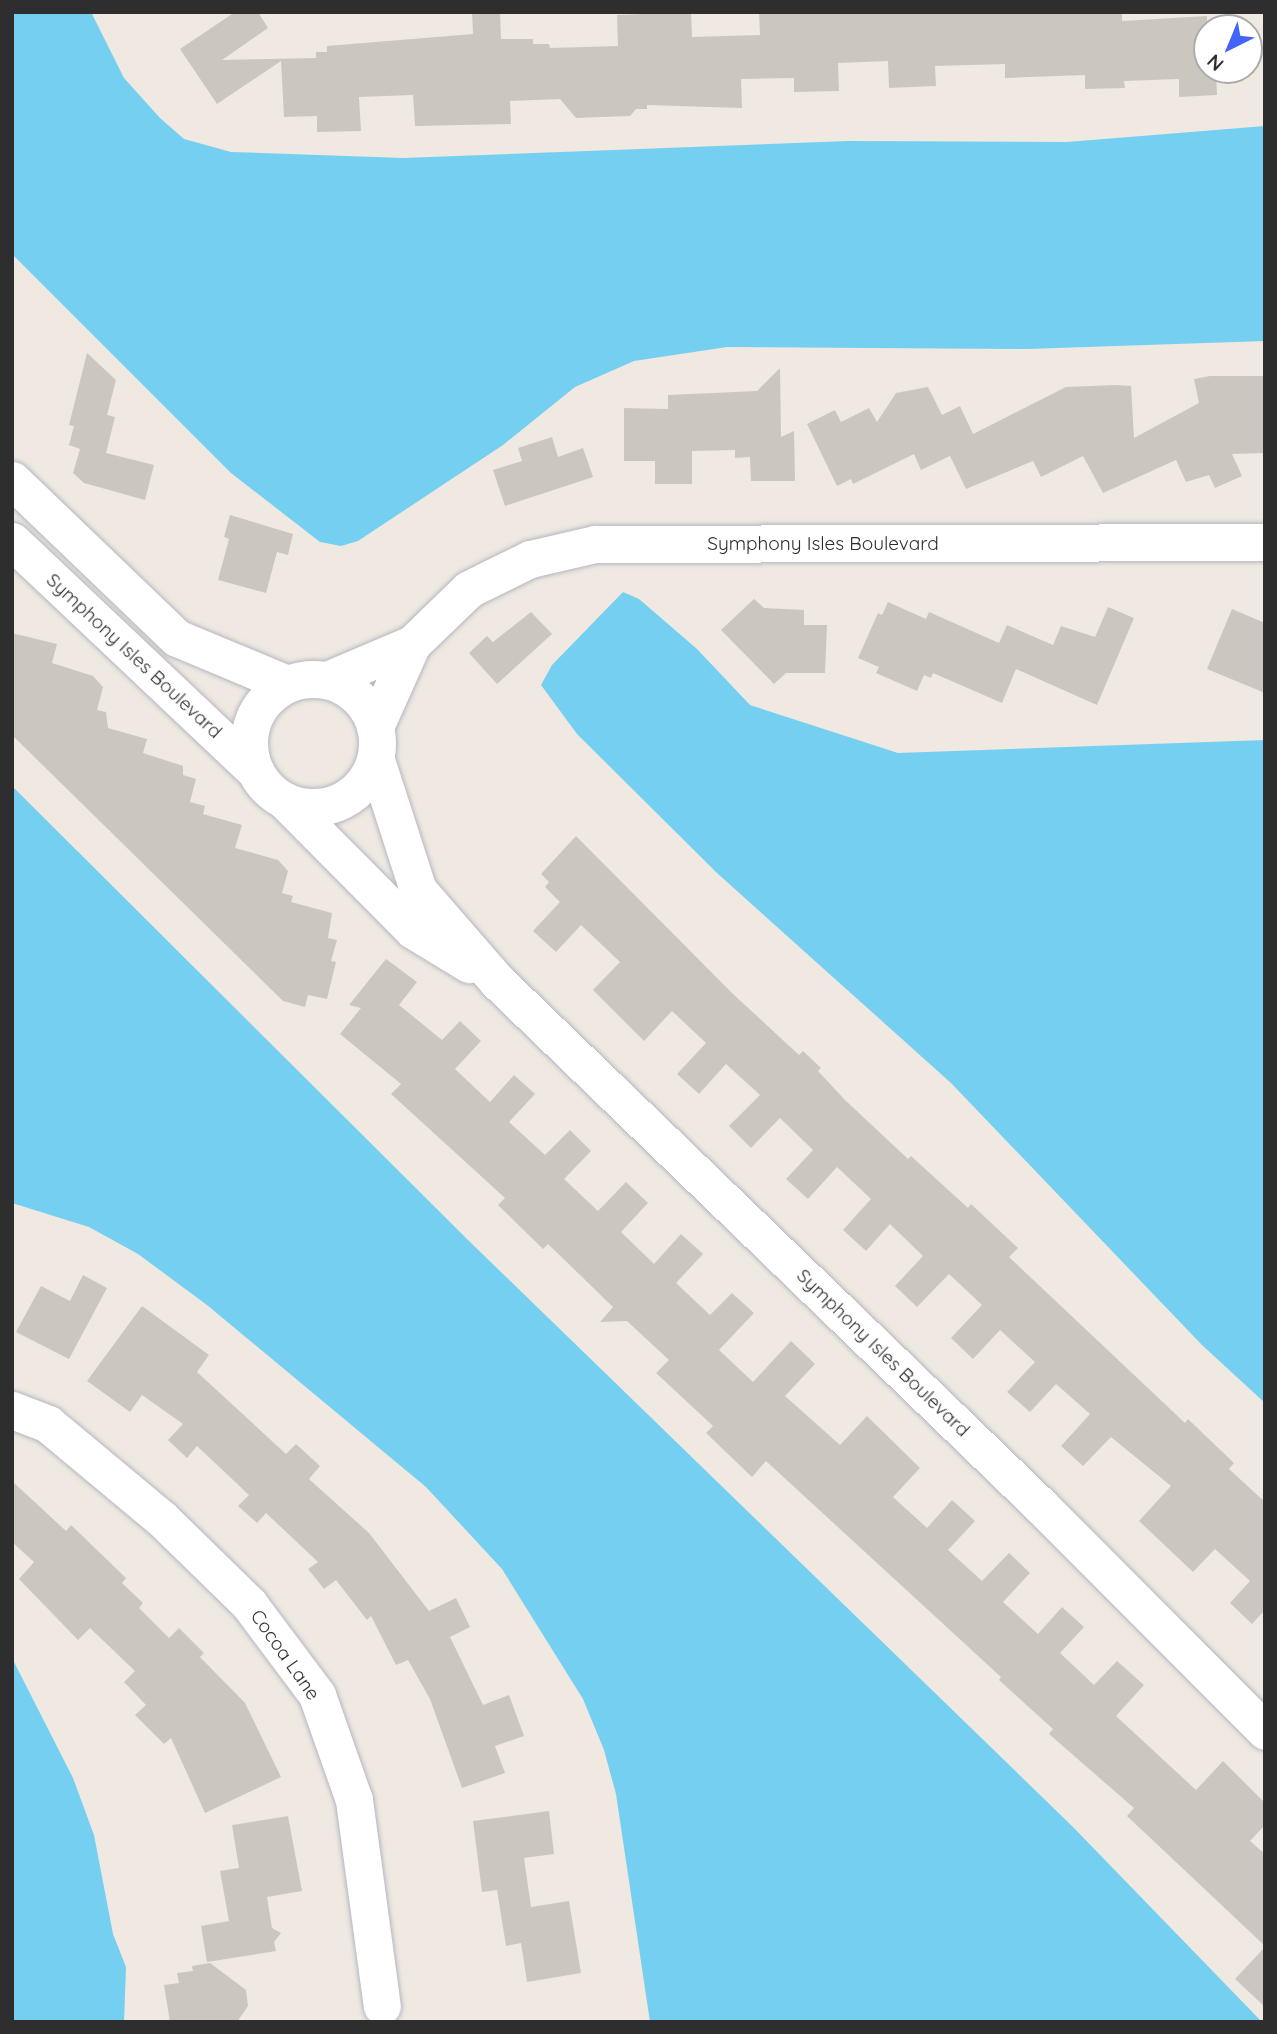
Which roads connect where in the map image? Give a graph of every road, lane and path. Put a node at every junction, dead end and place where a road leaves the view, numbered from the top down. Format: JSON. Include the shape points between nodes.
{"nodes":[{"id":1,"x":12,"y":480,"type":"edge"},
{"id":2,"x":12,"y":541,"type":"edge"},
{"id":3,"x":1265,"y":541,"type":"edge"},
{"id":4,"x":412,"y":644,"type":"junction"},
{"id":5,"x":327,"y":680,"type":"junction"},
{"id":6,"x":287,"y":684,"type":"junction"},
{"id":7,"x":376,"y":744,"type":"junction"},
{"id":8,"x":255,"y":771,"type":"junction"},
{"id":9,"x":285,"y":801,"type":"junction"},
{"id":10,"x":497,"y":981,"type":"junction"},
{"id":11,"x":12,"y":1410,"type":"edge"},
{"id":12,"x":1265,"y":1731,"type":"edge"},
{"id":13,"x":382,"y":2006,"type":"dead end"}],
"edges":[{"from":1,"to":6,"type":"street","name":"Symphony Isles Boulevard","via":[[177,638]]},
{"from":2,"to":8,"type":"street","name":"Symphony Isles Boulevard"},
{"from":3,"to":4,"type":"street","name":"Symphony Isles Boulevard","via":[[595,544],[530,559],[469,589]]},
{"from":4,"to":5,"type":"street","name":"Symphony Isles Boulevard"},
{"from":4,"to":7,"type":"street","name":"Symphony Isles Boulevard"},
{"from":5,"to":6,"type":"street","name":"Symphony Isles Boulevard"},
{"from":5,"to":7,"type":"street","name":"Symphony Isles Boulevard","via":[[358,697]]},
{"from":6,"to":8,"type":"street","name":"Symphony Isles Boulevard","via":[[257,712],[249,741]]},
{"from":7,"to":9,"type":"street","name":"Symphony Isles Boulevard","via":[[361,785],[345,799],[305,807]]},
{"from":7,"to":10,"type":"street","name":"Symphony Isles Boulevard","via":[[418,890]]},
{"from":8,"to":9,"type":"street","name":"Symphony Isles Boulevard"},
{"from":9,"to":10,"type":"street","name":"Symphony Isles Boulevard","via":[[413,930]]},
{"from":10,"to":12,"type":"street","name":"Symphony Isles Boulevard","via":[[1040,1505]]},
{"from":11,"to":13,"type":"street","name":"Cocoa Lane","via":[[48,1424],[162,1518],[249,1604],[317,1695],[354,1800]]}]}
